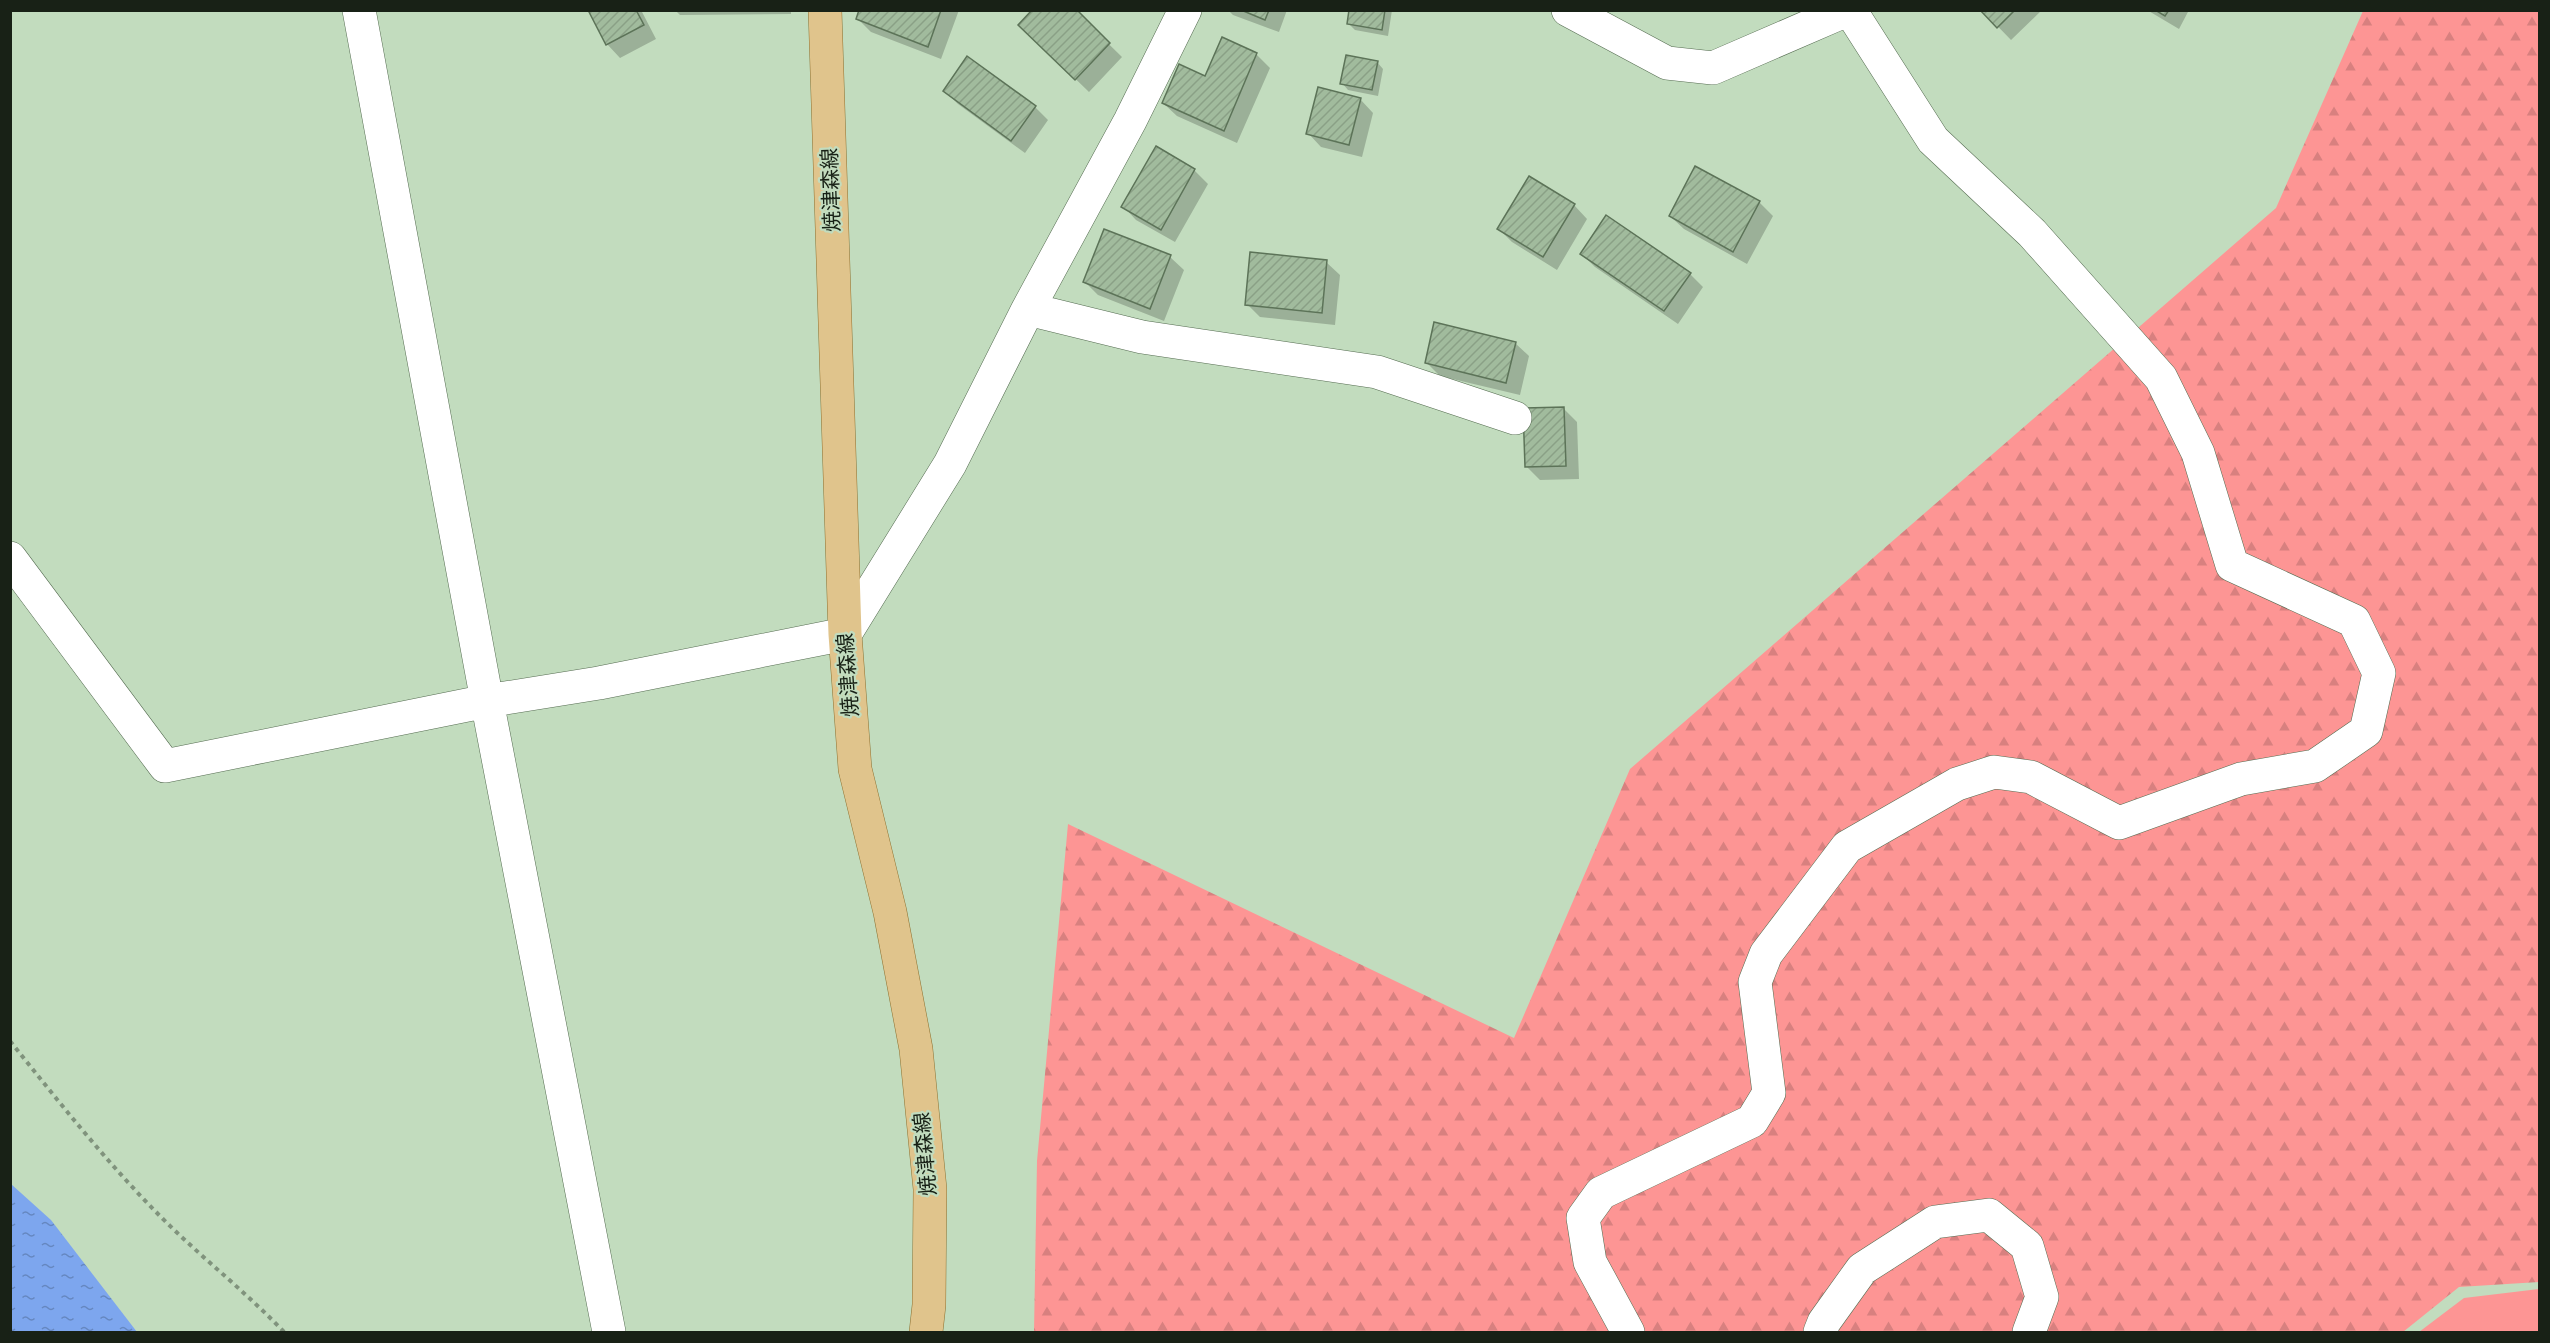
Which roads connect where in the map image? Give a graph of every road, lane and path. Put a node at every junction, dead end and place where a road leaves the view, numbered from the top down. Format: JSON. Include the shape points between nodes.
{"nodes":[{"id":1,"x":360,"y":10,"type":"edge"},
{"id":2,"x":825,"y":10,"type":"edge"},
{"id":3,"x":1185,"y":10,"type":"edge"},
{"id":4,"x":1568,"y":10,"type":"edge"},
{"id":5,"x":1849,"y":10,"type":"edge"},
{"id":6,"x":1028,"y":309,"type":"junction"},
{"id":7,"x":1515,"y":418,"type":"dead end"},
{"id":8,"x":10,"y":558,"type":"edge"},
{"id":9,"x":845,"y":634,"type":"junction"},
{"id":10,"x":487,"y":701,"type":"junction"},
{"id":11,"x":10,"y":1041,"type":"edge"},
{"id":12,"x":284,"y":1332,"type":"edge"},
{"id":13,"x":609,"y":1332,"type":"edge"},
{"id":14,"x":926,"y":1332,"type":"edge"},
{"id":15,"x":1628,"y":1332,"type":"edge"},
{"id":16,"x":1820,"y":1332,"type":"edge"},
{"id":17,"x":2030,"y":1332,"type":"edge"}],
"edges":[{"from":1,"to":10,"type":"street"},
{"from":2,"to":9,"type":"main road","name":"焼津森線"},
{"from":3,"to":6,"type":"street"},
{"from":4,"to":5,"type":"street","via":[[1666,63],[1713,68]]},
{"from":5,"to":15,"type":"street","via":[[1933,140],[2032,233],[2161,378],[2198,453],[2232,565],[2354,621],[2379,673],[2366,731],[2315,766],[2241,779],[2119,823],[2031,777],[1994,772],[1957,784],[1847,847],[1766,954],[1755,982],[1769,1092],[1752,1121],[1601,1193],[1583,1218],[1590,1262]]},
{"from":6,"to":7,"type":"street","via":[[1142,338],[1377,372]]},
{"from":6,"to":9,"type":"street","via":[[950,464]]},
{"from":8,"to":10,"type":"street","via":[[165,766]]},
{"from":9,"to":10,"type":"street"},
{"from":9,"to":14,"type":"main road","name":"焼津森線","via":[[855,769],[890,912],[916,1049],[930,1189]]},
{"from":10,"to":13,"type":"street"},
{"from":11,"to":12,"type":"path","via":[[163,1219]]},
{"from":16,"to":17,"type":"street","via":[[1862,1269],[1935,1222],[1989,1215],[2027,1246],[2042,1297]]}]}
